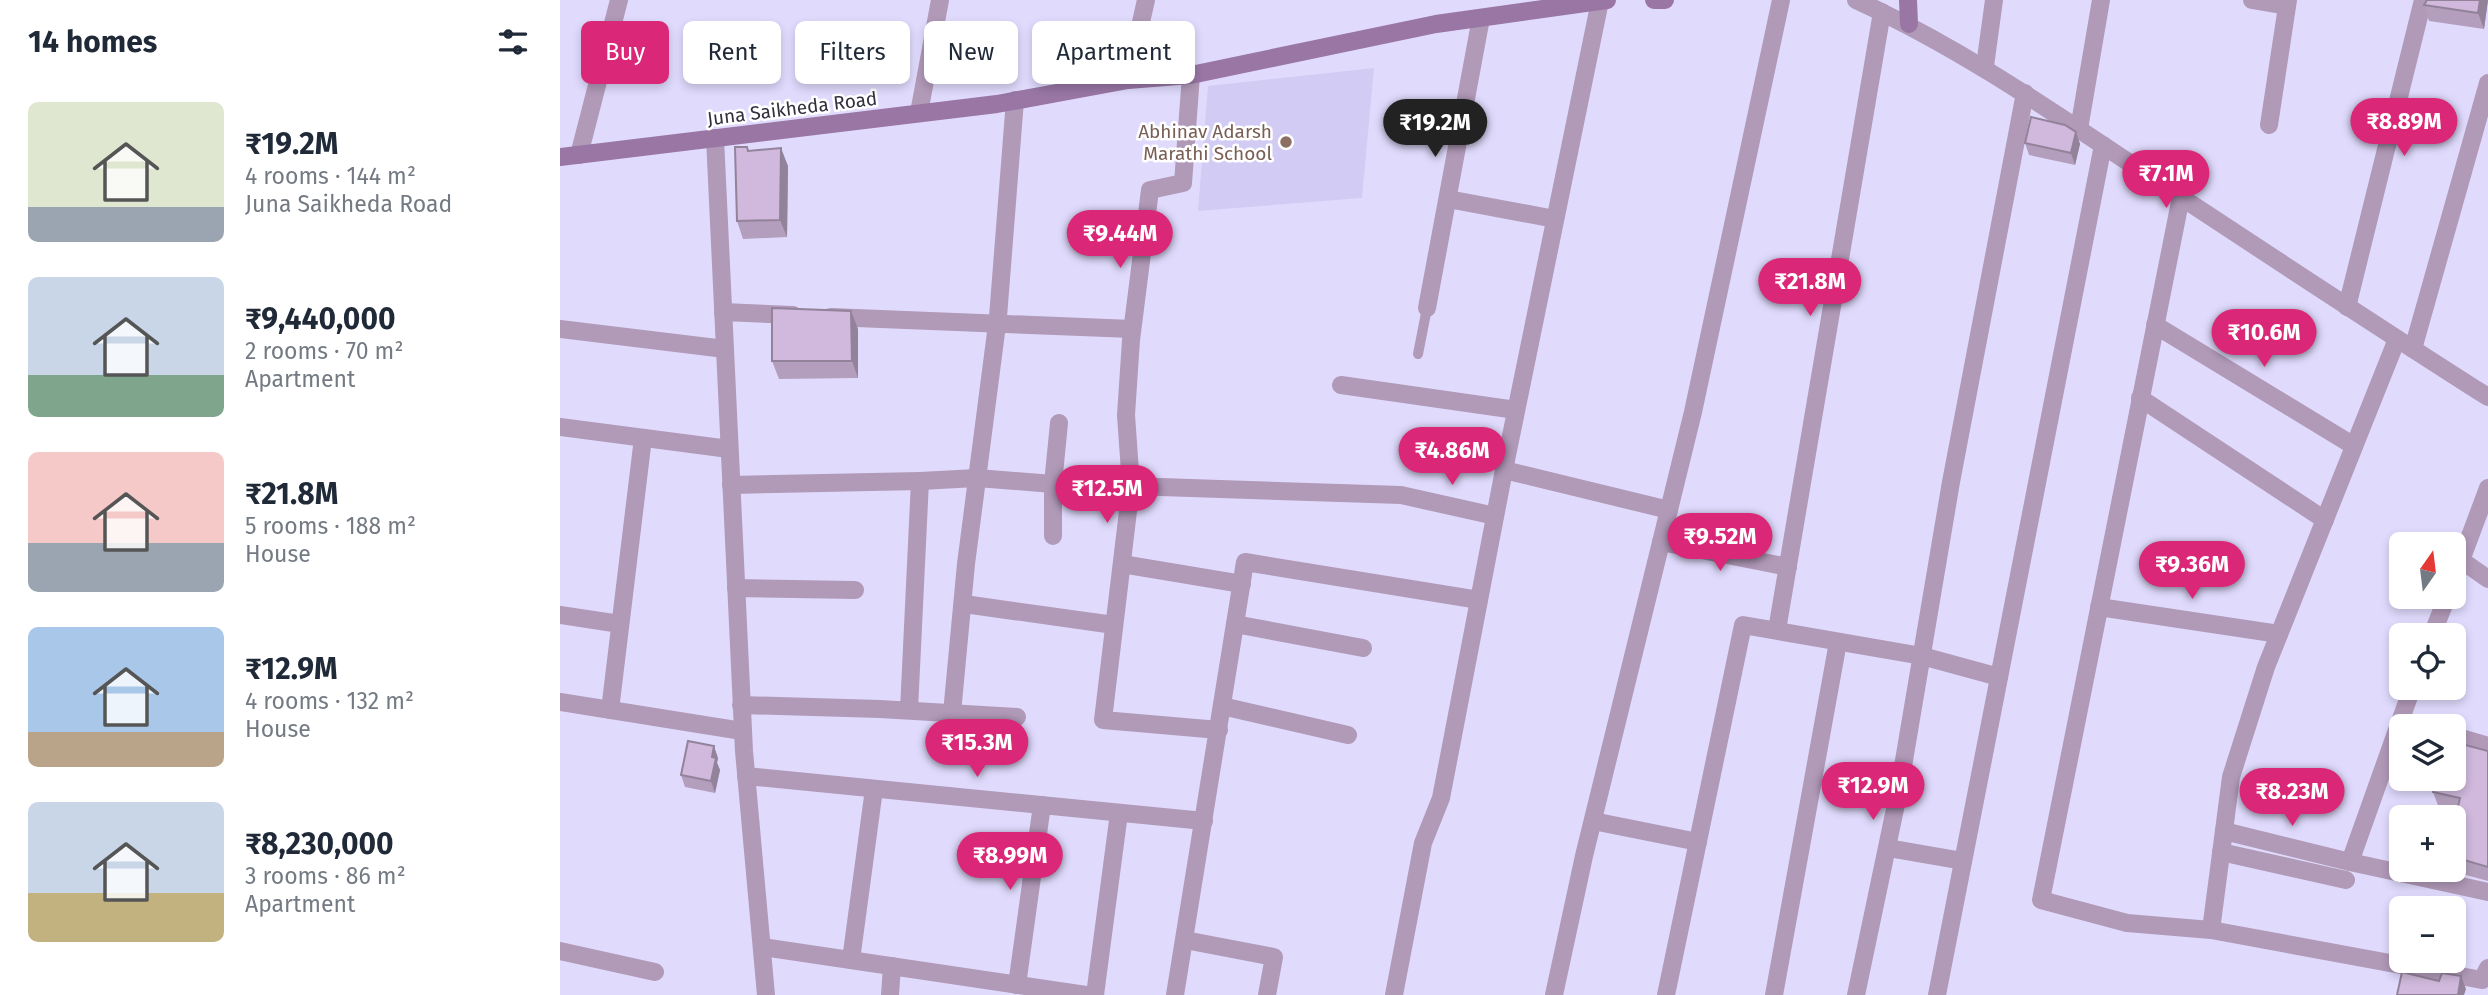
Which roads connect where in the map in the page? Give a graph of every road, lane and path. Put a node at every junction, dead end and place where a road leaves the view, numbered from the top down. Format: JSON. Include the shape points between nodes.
{"nodes":[{"id":1,"x":620,"y":0,"type":"edge"},
{"id":2,"x":940,"y":0,"type":"edge"},
{"id":3,"x":1146,"y":0,"type":"edge"},
{"id":4,"x":1607,"y":0,"type":"edge"},
{"id":5,"x":1654,"y":0,"type":"edge"},
{"id":6,"x":1665,"y":0,"type":"edge"},
{"id":7,"x":1781,"y":0,"type":"edge"},
{"id":8,"x":1856,"y":0,"type":"edge"},
{"id":9,"x":1908,"y":0,"type":"edge"},
{"id":10,"x":1994,"y":0,"type":"edge"},
{"id":11,"x":2101,"y":0,"type":"edge"},
{"id":12,"x":2252,"y":0,"type":"edge"},
{"id":13,"x":2423,"y":0,"type":"edge"},
{"id":14,"x":1600,"y":1,"type":"edge"},
{"id":15,"x":2288,"y":3,"type":"edge"},
{"id":16,"x":1882,"y":12,"type":"junction"},
{"id":17,"x":1481,"y":18,"type":"junction"},
{"id":18,"x":1141,"y":21,"type":"edge"},
{"id":19,"x":1909,"y":24,"type":"junction"},
{"id":20,"x":1985,"y":66,"type":"junction"},
{"id":21,"x":1195,"y":74,"type":"edge"},
{"id":22,"x":2488,"y":83,"type":"edge"},
{"id":23,"x":1105,"y":84,"type":"edge"},
{"id":24,"x":1190,"y":84,"type":"edge"},
{"id":25,"x":2025,"y":93,"type":"junction"},
{"id":26,"x":1015,"y":100,"type":"junction"},
{"id":27,"x":919,"y":113,"type":"junction"},
{"id":28,"x":2269,"y":125,"type":"dead end"},
{"id":29,"x":2079,"y":129,"type":"junction"},
{"id":30,"x":715,"y":138,"type":"junction"},
{"id":31,"x":2103,"y":145,"type":"junction"},
{"id":32,"x":579,"y":155,"type":"junction"},
{"id":33,"x":560,"y":157,"type":"edge"},
{"id":34,"x":2181,"y":197,"type":"junction"},
{"id":35,"x":1448,"y":199,"type":"junction"},
{"id":36,"x":1555,"y":219,"type":"junction"},
{"id":37,"x":2347,"y":307,"type":"junction"},
{"id":38,"x":1427,"y":308,"type":"joint"},
{"id":39,"x":723,"y":312,"type":"junction"},
{"id":40,"x":997,"y":323,"type":"junction"},
{"id":41,"x":2155,"y":325,"type":"junction"},
{"id":42,"x":560,"y":329,"type":"edge"},
{"id":43,"x":1132,"y":329,"type":"junction"},
{"id":44,"x":2397,"y":339,"type":"junction"},
{"id":45,"x":725,"y":349,"type":"junction"},
{"id":46,"x":2413,"y":349,"type":"junction"},
{"id":47,"x":1418,"y":354,"type":"dead end"},
{"id":48,"x":1341,"y":385,"type":"dead end"},
{"id":49,"x":2488,"y":397,"type":"edge"},
{"id":50,"x":2140,"y":398,"type":"junction"},
{"id":51,"x":1516,"y":410,"type":"junction"},
{"id":52,"x":1059,"y":423,"type":"dead end"},
{"id":53,"x":560,"y":427,"type":"edge"},
{"id":54,"x":643,"y":438,"type":"junction"},
{"id":55,"x":2354,"y":446,"type":"junction"},
{"id":56,"x":729,"y":449,"type":"junction"},
{"id":57,"x":1504,"y":470,"type":"junction"},
{"id":58,"x":977,"y":478,"type":"junction"},
{"id":59,"x":920,"y":481,"type":"junction"},
{"id":60,"x":1053,"y":484,"type":"junction"},
{"id":61,"x":731,"y":485,"type":"junction"},
{"id":62,"x":1131,"y":486,"type":"junction"},
{"id":63,"x":2488,"y":488,"type":"edge"},
{"id":64,"x":1669,"y":510,"type":"junction"},
{"id":65,"x":1495,"y":516,"type":"junction"},
{"id":66,"x":2325,"y":520,"type":"junction"},
{"id":67,"x":1053,"y":536,"type":"dead end"},
{"id":68,"x":1661,"y":542,"type":"junction"},
{"id":69,"x":2466,"y":545,"type":"edge"},
{"id":70,"x":1122,"y":564,"type":"junction"},
{"id":71,"x":2466,"y":564,"type":"edge"},
{"id":72,"x":1788,"y":567,"type":"junction"},
{"id":73,"x":2488,"y":579,"type":"edge"},
{"id":74,"x":1241,"y":584,"type":"junction"},
{"id":75,"x":736,"y":588,"type":"junction"},
{"id":76,"x":855,"y":590,"type":"dead end"},
{"id":77,"x":1479,"y":600,"type":"junction"},
{"id":78,"x":964,"y":604,"type":"junction"},
{"id":79,"x":2099,"y":607,"type":"junction"},
{"id":80,"x":560,"y":615,"type":"edge"},
{"id":81,"x":620,"y":624,"type":"junction"},
{"id":82,"x":1235,"y":624,"type":"junction"},
{"id":83,"x":1114,"y":625,"type":"junction"},
{"id":84,"x":1777,"y":631,"type":"junction"},
{"id":85,"x":2279,"y":634,"type":"junction"},
{"id":86,"x":1838,"y":642,"type":"junction"},
{"id":87,"x":1363,"y":648,"type":"dead end"},
{"id":88,"x":1922,"y":656,"type":"junction"},
{"id":89,"x":1999,"y":677,"type":"junction"},
{"id":90,"x":560,"y":702,"type":"edge"},
{"id":91,"x":741,"y":705,"type":"junction"},
{"id":92,"x":1222,"y":706,"type":"junction"},
{"id":93,"x":610,"y":710,"type":"junction"},
{"id":94,"x":909,"y":710,"type":"junction"},
{"id":95,"x":952,"y":713,"type":"junction"},
{"id":96,"x":1017,"y":717,"type":"dead end"},
{"id":97,"x":1219,"y":730,"type":"junction"},
{"id":98,"x":743,"y":731,"type":"junction"},
{"id":99,"x":1348,"y":735,"type":"dead end"},
{"id":100,"x":2466,"y":739,"type":"edge"},
{"id":101,"x":2487,"y":744,"type":"edge"},
{"id":102,"x":2389,"y":771,"type":"edge"},
{"id":103,"x":746,"y":776,"type":"junction"},
{"id":104,"x":874,"y":789,"type":"junction"},
{"id":105,"x":1042,"y":805,"type":"junction"},
{"id":106,"x":1119,"y":813,"type":"junction"},
{"id":107,"x":1204,"y":821,"type":"junction"},
{"id":108,"x":1593,"y":821,"type":"junction"},
{"id":109,"x":2224,"y":831,"type":"junction"},
{"id":110,"x":1698,"y":842,"type":"junction"},
{"id":111,"x":1888,"y":848,"type":"junction"},
{"id":112,"x":2221,"y":852,"type":"junction"},
{"id":113,"x":1963,"y":861,"type":"junction"},
{"id":114,"x":2350,"y":862,"type":"junction"},
{"id":115,"x":2346,"y":880,"type":"dead end"},
{"id":116,"x":2488,"y":892,"type":"edge"},
{"id":117,"x":2211,"y":930,"type":"junction"},
{"id":118,"x":1185,"y":940,"type":"junction"},
{"id":119,"x":762,"y":947,"type":"junction"},
{"id":120,"x":560,"y":951,"type":"edge"},
{"id":121,"x":851,"y":960,"type":"junction"},
{"id":122,"x":892,"y":966,"type":"junction"},
{"id":123,"x":2488,"y":968,"type":"edge"},
{"id":124,"x":655,"y":972,"type":"dead end"},
{"id":125,"x":1017,"y":985,"type":"junction"},
{"id":126,"x":766,"y":995,"type":"edge"},
{"id":127,"x":890,"y":995,"type":"edge"},
{"id":128,"x":1086,"y":995,"type":"edge"},
{"id":129,"x":1095,"y":995,"type":"edge"},
{"id":130,"x":1175,"y":995,"type":"edge"},
{"id":131,"x":1267,"y":995,"type":"edge"},
{"id":132,"x":1394,"y":995,"type":"edge"},
{"id":133,"x":1554,"y":995,"type":"edge"},
{"id":134,"x":1666,"y":995,"type":"edge"},
{"id":135,"x":1774,"y":995,"type":"edge"},
{"id":136,"x":1856,"y":995,"type":"edge"},
{"id":137,"x":1937,"y":995,"type":"edge"}],
"edges":[{"from":1,"to":32,"type":"street"},
{"from":2,"to":27,"type":"street"},
{"from":3,"to":18,"type":"street"},
{"from":4,"to":14,"type":"main road","name":"Juna Saikheda Road"},
{"from":5,"to":6,"type":"main road"},
{"from":7,"to":64,"type":"street"},
{"from":8,"to":16,"type":"street"},
{"from":9,"to":19,"type":"main road"},
{"from":10,"to":20,"type":"street"},
{"from":11,"to":29,"type":"street"},
{"from":12,"to":15,"type":"street"},
{"from":13,"to":37,"type":"street"},
{"from":14,"to":17,"type":"main road","name":"Juna Saikheda Road"},
{"from":14,"to":36,"type":"street"},
{"from":15,"to":28,"type":"street"},
{"from":16,"to":19,"type":"street"},
{"from":16,"to":72,"type":"street"},
{"from":17,"to":21,"type":"main road","name":"Juna Saikheda Road","via":[[1436,23]]},
{"from":17,"to":35,"type":"street"},
{"from":19,"to":20,"type":"street"},
{"from":20,"to":25,"type":"street"},
{"from":22,"to":46,"type":"street"},
{"from":23,"to":26,"type":"main road","name":"Juna Saikheda Road"},
{"from":24,"to":43,"type":"street","via":[[1182,183],[1150,190]]},
{"from":25,"to":29,"type":"street"},
{"from":25,"to":88,"type":"street"},
{"from":26,"to":27,"type":"main road","name":"Juna Saikheda Road"},
{"from":26,"to":40,"type":"street"},
{"from":27,"to":30,"type":"main road","name":"Juna Saikheda Road"},
{"from":29,"to":31,"type":"street"},
{"from":30,"to":32,"type":"main road","name":"Juna Saikheda Road"},
{"from":30,"to":39,"type":"street"},
{"from":31,"to":34,"type":"street"},
{"from":31,"to":89,"type":"street"},
{"from":32,"to":33,"type":"main road","name":"Juna Saikheda Road"},
{"from":34,"to":37,"type":"street"},
{"from":34,"to":41,"type":"street"},
{"from":35,"to":36,"type":"street"},
{"from":35,"to":38,"type":"street"},
{"from":36,"to":51,"type":"street"},
{"from":37,"to":44,"type":"street"},
{"from":38,"to":47,"type":"lane"},
{"from":39,"to":40,"type":"street"},
{"from":39,"to":45,"type":"street"},
{"from":40,"to":43,"type":"street"},
{"from":40,"to":58,"type":"street"},
{"from":41,"to":50,"type":"street"},
{"from":41,"to":55,"type":"street"},
{"from":42,"to":45,"type":"street"},
{"from":43,"to":62,"type":"street","via":[[1126,415]]},
{"from":44,"to":46,"type":"street"},
{"from":44,"to":55,"type":"street"},
{"from":45,"to":56,"type":"street"},
{"from":46,"to":49,"type":"street"},
{"from":48,"to":51,"type":"street"},
{"from":50,"to":66,"type":"street"},
{"from":50,"to":79,"type":"street"},
{"from":51,"to":57,"type":"street"},
{"from":52,"to":60,"type":"street"},
{"from":53,"to":54,"type":"street"},
{"from":54,"to":56,"type":"street"},
{"from":54,"to":81,"type":"street"},
{"from":55,"to":66,"type":"street"},
{"from":56,"to":61,"type":"street"},
{"from":57,"to":64,"type":"street"},
{"from":57,"to":65,"type":"street"},
{"from":58,"to":59,"type":"street"},
{"from":58,"to":60,"type":"street"},
{"from":58,"to":78,"type":"street"},
{"from":59,"to":61,"type":"street"},
{"from":59,"to":94,"type":"street"},
{"from":60,"to":67,"type":"street"},
{"from":61,"to":75,"type":"street"},
{"from":62,"to":65,"type":"street","via":[[1401,495]]},
{"from":62,"to":70,"type":"street"},
{"from":63,"to":69,"type":"street"},
{"from":64,"to":68,"type":"street"},
{"from":65,"to":77,"type":"street"},
{"from":66,"to":85,"type":"street"},
{"from":68,"to":72,"type":"street"},
{"from":68,"to":108,"type":"street"},
{"from":70,"to":74,"type":"street"},
{"from":70,"to":83,"type":"street"},
{"from":71,"to":73,"type":"street"},
{"from":72,"to":84,"type":"street"},
{"from":74,"to":77,"type":"street","via":[[1245,562]]},
{"from":74,"to":82,"type":"street"},
{"from":75,"to":76,"type":"street"},
{"from":75,"to":91,"type":"street"},
{"from":77,"to":132,"type":"street","via":[[1441,798],[1423,843]]},
{"from":78,"to":83,"type":"street"},
{"from":78,"to":95,"type":"street"},
{"from":79,"to":85,"type":"street"},
{"from":79,"to":117,"type":"street","via":[[2041,900],[2127,923]]},
{"from":80,"to":81,"type":"street"},
{"from":81,"to":93,"type":"street"},
{"from":82,"to":87,"type":"street"},
{"from":82,"to":92,"type":"street"},
{"from":83,"to":97,"type":"street","via":[[1103,720]]},
{"from":84,"to":86,"type":"street"},
{"from":84,"to":110,"type":"street","via":[[1743,625]]},
{"from":85,"to":109,"type":"street","via":[[2231,777]]},
{"from":86,"to":88,"type":"street"},
{"from":86,"to":135,"type":"street"},
{"from":88,"to":89,"type":"street"},
{"from":88,"to":111,"type":"street"},
{"from":89,"to":113,"type":"street"},
{"from":90,"to":93,"type":"street"},
{"from":91,"to":94,"type":"street"},
{"from":91,"to":98,"type":"street"},
{"from":92,"to":97,"type":"street"},
{"from":92,"to":99,"type":"street"},
{"from":93,"to":98,"type":"street"},
{"from":94,"to":95,"type":"street"},
{"from":95,"to":96,"type":"street"},
{"from":97,"to":107,"type":"street"},
{"from":98,"to":103,"type":"street"},
{"from":100,"to":101,"type":"street"},
{"from":102,"to":114,"type":"street"},
{"from":103,"to":104,"type":"street"},
{"from":103,"to":119,"type":"street"},
{"from":104,"to":105,"type":"street"},
{"from":104,"to":121,"type":"street"},
{"from":105,"to":106,"type":"street"},
{"from":105,"to":125,"type":"street"},
{"from":106,"to":107,"type":"street"},
{"from":106,"to":129,"type":"street"},
{"from":107,"to":118,"type":"street"},
{"from":108,"to":110,"type":"street"},
{"from":108,"to":133,"type":"street"},
{"from":109,"to":112,"type":"street"},
{"from":109,"to":114,"type":"street"},
{"from":110,"to":134,"type":"street"},
{"from":111,"to":113,"type":"street"},
{"from":111,"to":136,"type":"street"},
{"from":112,"to":115,"type":"street"},
{"from":112,"to":117,"type":"street"},
{"from":113,"to":137,"type":"street"},
{"from":114,"to":116,"type":"street"},
{"from":117,"to":123,"type":"street","via":[[2482,980]]},
{"from":118,"to":130,"type":"street"},
{"from":118,"to":131,"type":"street","via":[[1274,957]]},
{"from":119,"to":121,"type":"street"},
{"from":119,"to":126,"type":"street"},
{"from":120,"to":124,"type":"street"},
{"from":121,"to":122,"type":"street"},
{"from":122,"to":125,"type":"street"},
{"from":122,"to":127,"type":"street"},
{"from":125,"to":128,"type":"street"}]}
